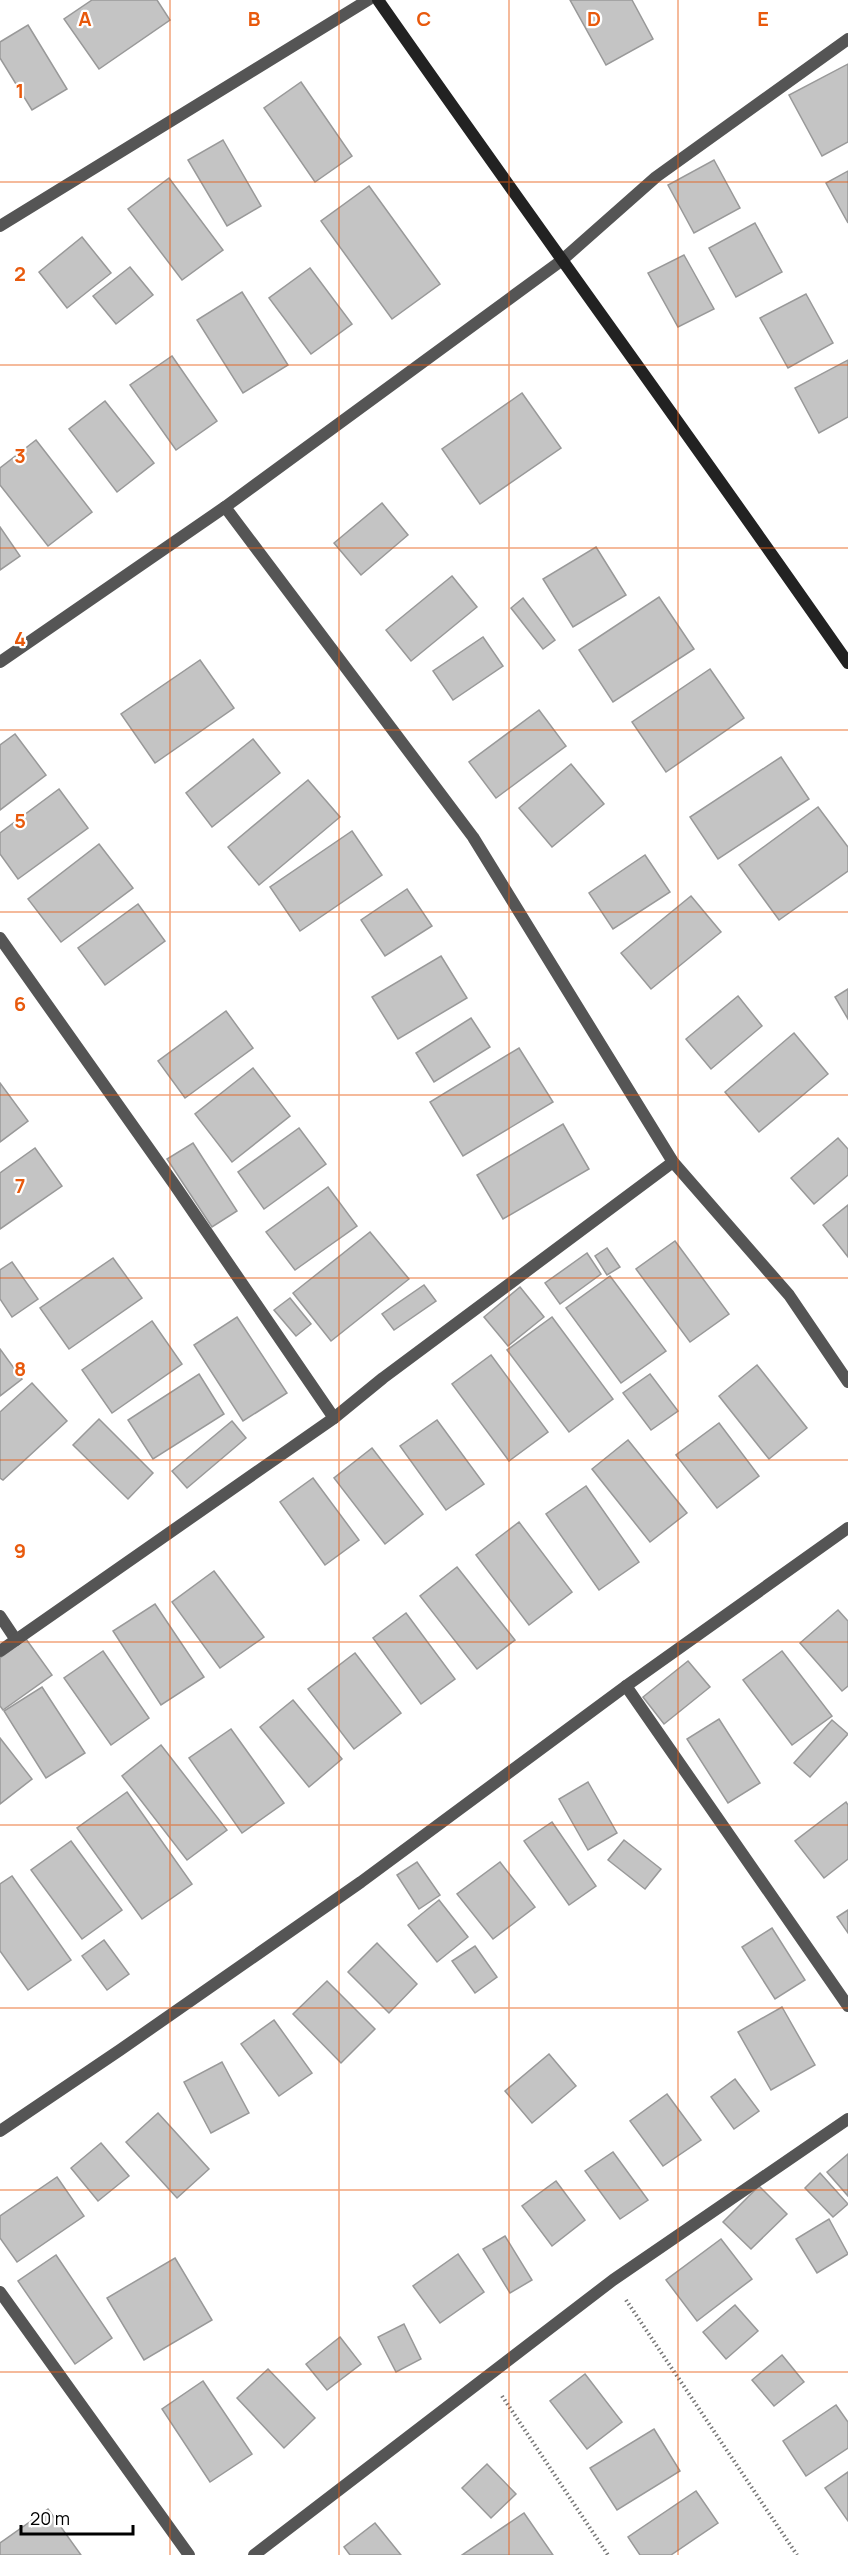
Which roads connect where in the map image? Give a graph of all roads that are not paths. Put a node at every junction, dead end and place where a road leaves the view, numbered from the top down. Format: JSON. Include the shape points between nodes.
{"nodes":[{"id":1,"x":368,"y":0,"type":"edge"},
{"id":2,"x":378,"y":0,"type":"edge"},
{"id":3,"x":848,"y":39,"type":"edge"},
{"id":4,"x":0,"y":226,"type":"edge"},
{"id":5,"x":561,"y":261,"type":"junction"},
{"id":6,"x":225,"y":507,"type":"junction"},
{"id":7,"x":0,"y":662,"type":"edge"},
{"id":8,"x":848,"y":663,"type":"edge"},
{"id":9,"x":0,"y":938,"type":"edge"},
{"id":10,"x":673,"y":1162,"type":"junction"},
{"id":11,"x":848,"y":1382,"type":"edge"},
{"id":12,"x":334,"y":1418,"type":"junction"},
{"id":13,"x":848,"y":1528,"type":"edge"},
{"id":14,"x":0,"y":1616,"type":"edge"},
{"id":15,"x":16,"y":1640,"type":"junction"},
{"id":16,"x":0,"y":1651,"type":"edge"},
{"id":17,"x":626,"y":1686,"type":"junction"},
{"id":18,"x":848,"y":2006,"type":"edge"},
{"id":19,"x":848,"y":2119,"type":"edge"},
{"id":20,"x":0,"y":2130,"type":"edge"},
{"id":21,"x":0,"y":2292,"type":"edge"},
{"id":22,"x":189,"y":2555,"type":"edge"},
{"id":23,"x":254,"y":2555,"type":"edge"}],
"edges":[{"from":1,"to":4,"type":"street"},
{"from":2,"to":5,"type":"street"},
{"from":3,"to":5,"type":"street","via":[[656,177]]},
{"from":5,"to":6,"type":"street"},
{"from":5,"to":8,"type":"street","via":[[699,448]]},
{"from":6,"to":7,"type":"street"},
{"from":6,"to":10,"type":"street","via":[[473,837]]},
{"from":9,"to":12,"type":"street"},
{"from":10,"to":11,"type":"street","via":[[789,1295]]},
{"from":10,"to":12,"type":"street"},
{"from":12,"to":15,"type":"street"},
{"from":13,"to":17,"type":"street"},
{"from":14,"to":15,"type":"street"},
{"from":15,"to":16,"type":"street"},
{"from":17,"to":18,"type":"street"},
{"from":17,"to":20,"type":"street","via":[[361,1882]]},
{"from":19,"to":23,"type":"street","via":[[613,2280]]},
{"from":21,"to":22,"type":"street"}]}
